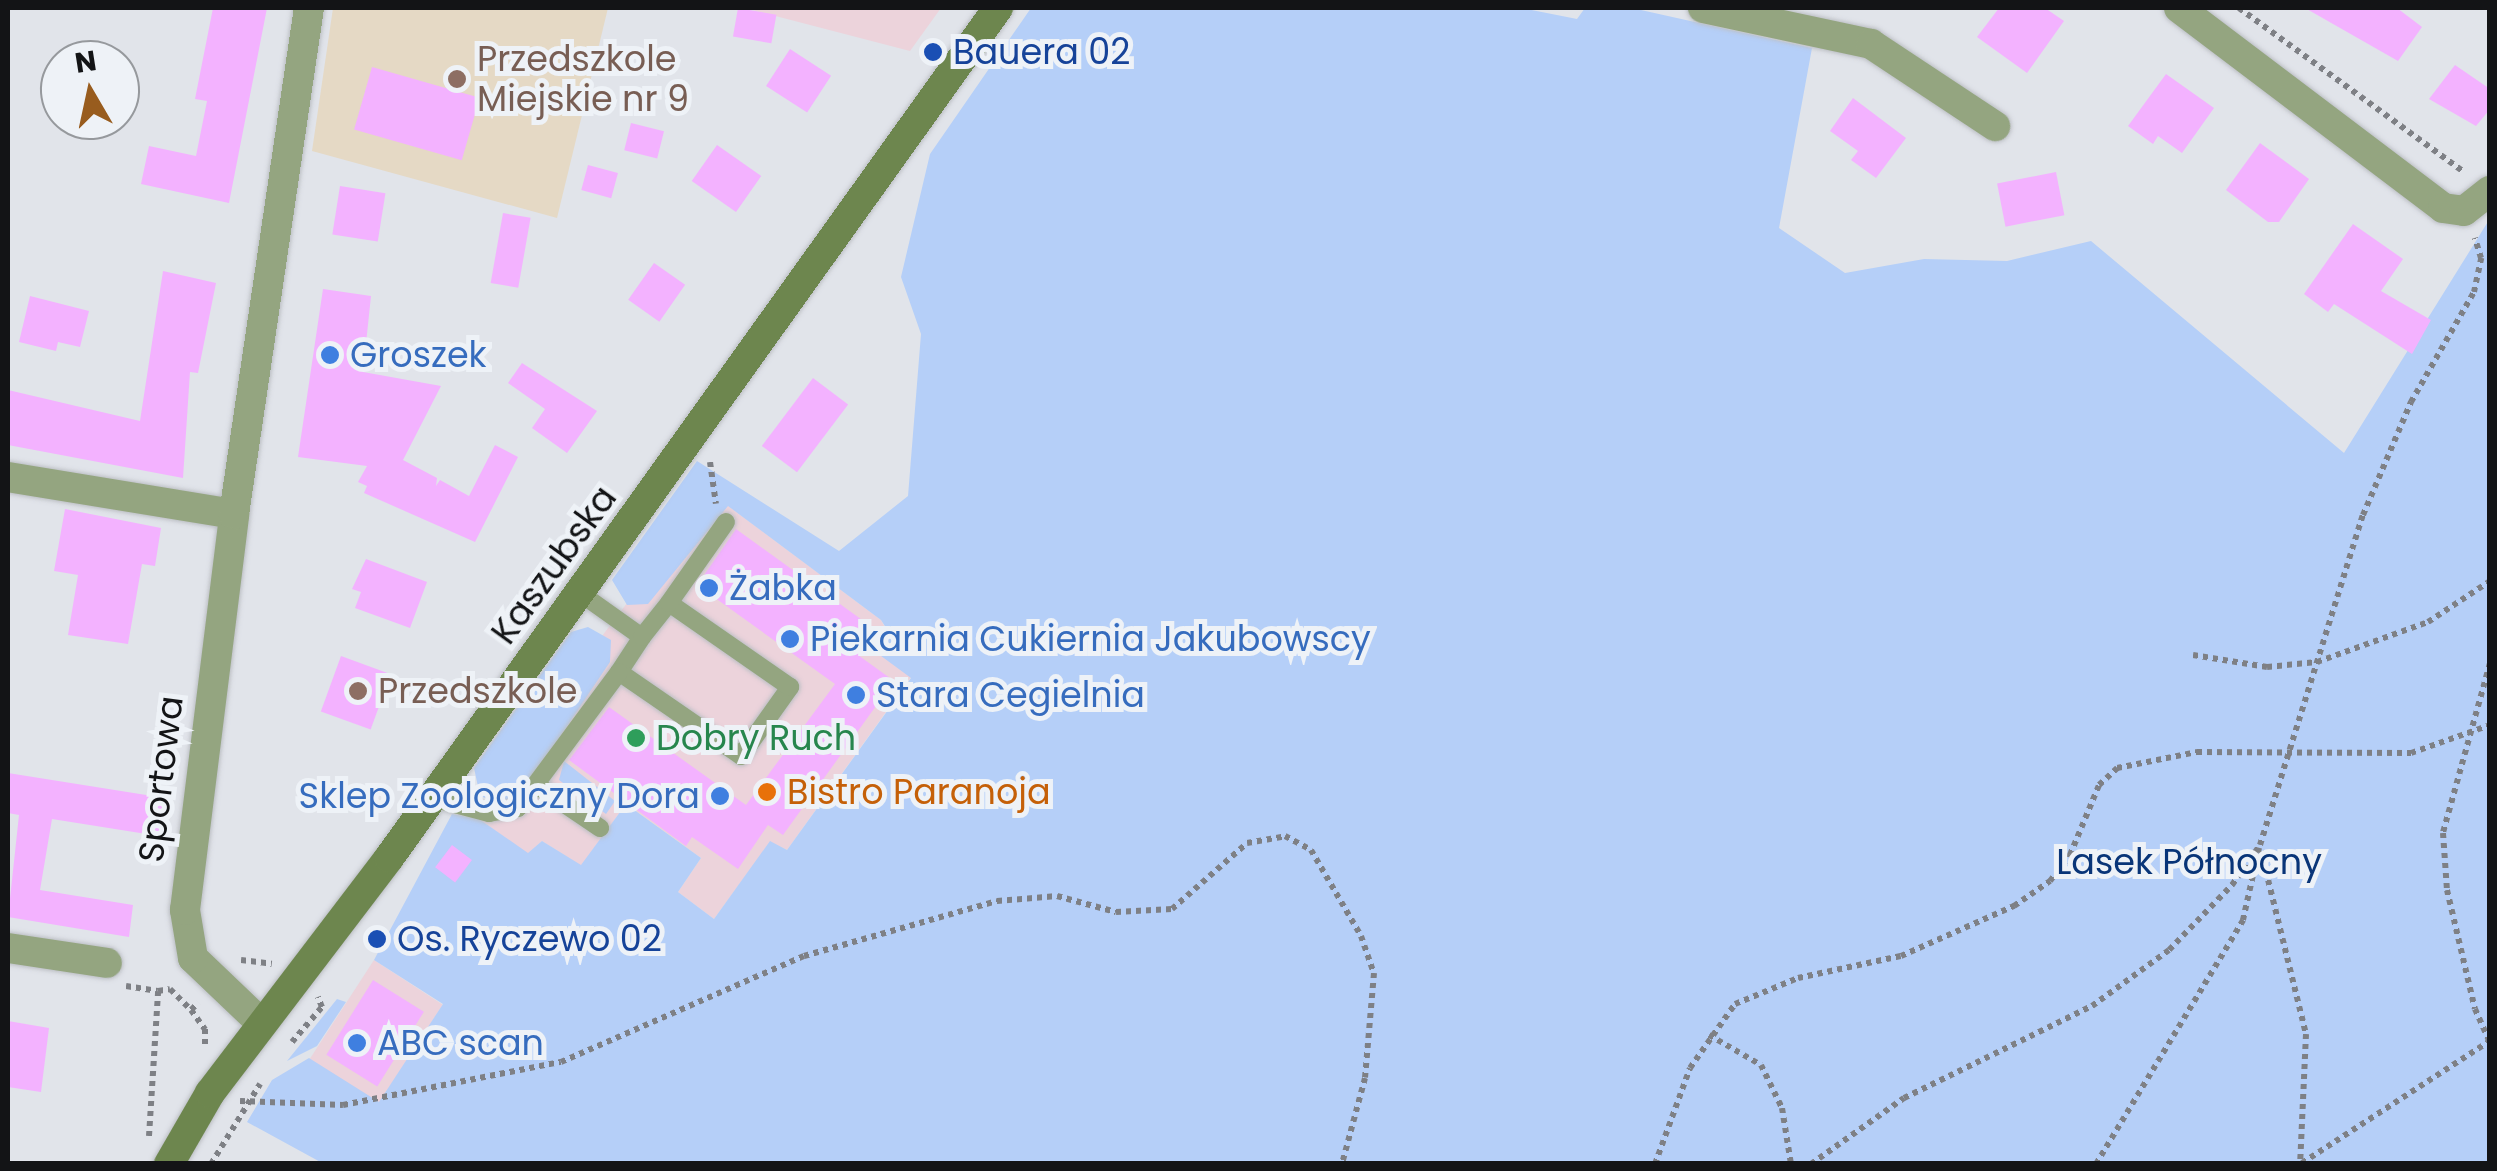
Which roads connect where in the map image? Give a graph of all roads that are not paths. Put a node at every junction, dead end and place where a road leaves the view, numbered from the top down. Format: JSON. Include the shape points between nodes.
{"nodes":[{"id":1,"x":309,"y":8,"type":"edge"},
{"id":2,"x":998,"y":8,"type":"edge"},
{"id":3,"x":1702,"y":8,"type":"edge"},
{"id":4,"x":2179,"y":8,"type":"edge"},
{"id":5,"x":1995,"y":126,"type":"dead end"},
{"id":6,"x":2482,"y":185,"type":"edge"},
{"id":7,"x":8,"y":477,"type":"edge"},
{"id":8,"x":234,"y":514,"type":"junction"},
{"id":9,"x":726,"y":522,"type":"dead end"},
{"id":10,"x":580,"y":593,"type":"junction"},
{"id":11,"x":669,"y":603,"type":"junction"},
{"id":12,"x":642,"y":637,"type":"junction"},
{"id":13,"x":619,"y":672,"type":"junction"},
{"id":14,"x":538,"y":786,"type":"junction"},
{"id":15,"x":432,"y":798,"type":"junction"},
{"id":16,"x":600,"y":828,"type":"dead end"},
{"id":17,"x":8,"y":948,"type":"edge"},
{"id":18,"x":109,"y":974,"type":"road end"},
{"id":19,"x":262,"y":1023,"type":"junction"},
{"id":20,"x":169,"y":1164,"type":"edge"}],
"edges":[{"from":1,"to":8,"type":"street","name":"Sportowa"},
{"from":2,"to":10,"type":"main road","name":"Kaszubska"},
{"from":3,"to":5,"type":"street","via":[[1871,44]]},
{"from":4,"to":6,"type":"street","via":[[2443,208],[2464,212]]},
{"from":7,"to":8,"type":"street"},
{"from":8,"to":19,"type":"street","name":"Sportowa","via":[[185,910],[193,958]]},
{"from":9,"to":11,"type":"lane"},
{"from":10,"to":12,"type":"lane"},
{"from":10,"to":15,"type":"main road","name":"Kaszubska"},
{"from":11,"to":12,"type":"lane"},
{"from":11,"to":13,"type":"lane","via":[[790,687],[741,756]]},
{"from":12,"to":13,"type":"lane"},
{"from":13,"to":14,"type":"lane"},
{"from":14,"to":15,"type":"lane","via":[[518,808],[498,814]]},
{"from":14,"to":16,"type":"lane"},
{"from":15,"to":19,"type":"main road","name":"Kaszubska"},
{"from":17,"to":18,"type":"street"},
{"from":19,"to":20,"type":"main road","name":"Kaszubska"}]}
